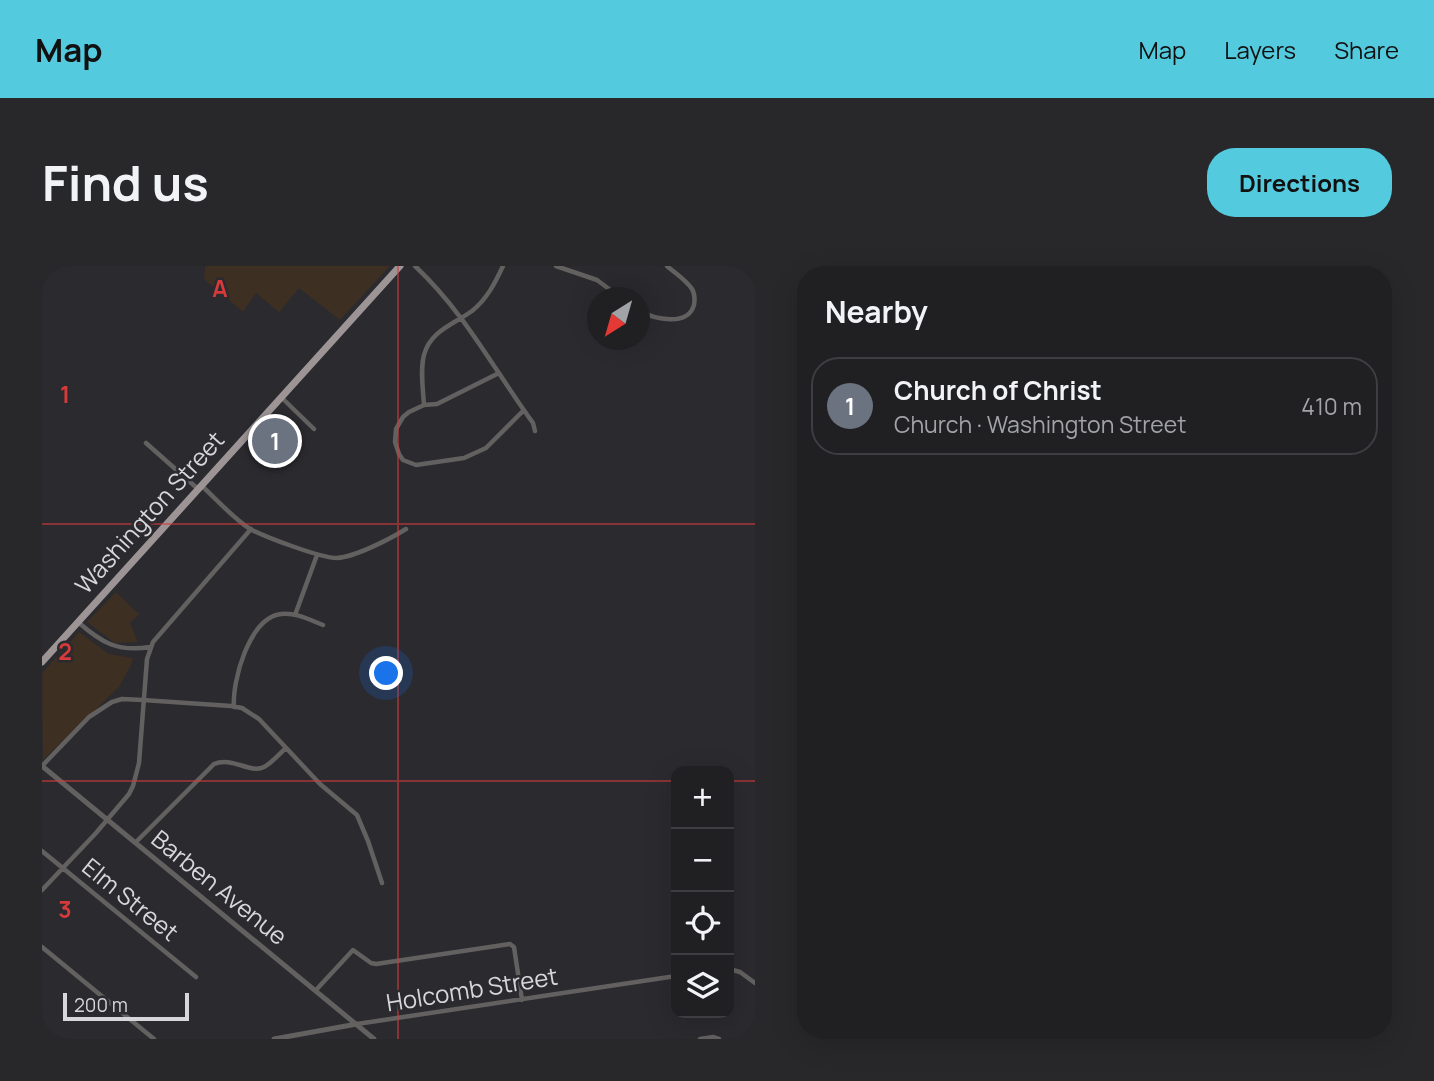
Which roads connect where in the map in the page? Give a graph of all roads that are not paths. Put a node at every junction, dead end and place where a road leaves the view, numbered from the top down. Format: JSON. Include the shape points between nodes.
{"nodes":[{"id":1,"x":400,"y":266,"type":"edge"},
{"id":2,"x":415,"y":266,"type":"edge"},
{"id":3,"x":503,"y":266,"type":"edge"},
{"id":4,"x":556,"y":266,"type":"edge"},
{"id":5,"x":667,"y":266,"type":"edge"},
{"id":6,"x":572,"y":268,"type":"edge"},
{"id":7,"x":606,"y":287,"type":"edge"},
{"id":8,"x":650,"y":316,"type":"edge"},
{"id":9,"x":462,"y":317,"type":"junction"},
{"id":10,"x":499,"y":373,"type":"junction"},
{"id":11,"x":281,"y":397,"type":"junction"},
{"id":12,"x":424,"y":405,"type":"junction"},
{"id":13,"x":524,"y":410,"type":"junction"},
{"id":14,"x":314,"y":429,"type":"dead end"},
{"id":15,"x":535,"y":431,"type":"dead end"},
{"id":16,"x":146,"y":443,"type":"dead end"},
{"id":17,"x":200,"y":487,"type":"junction"},
{"id":18,"x":251,"y":529,"type":"junction"},
{"id":19,"x":406,"y":529,"type":"dead end"},
{"id":20,"x":317,"y":555,"type":"junction"},
{"id":21,"x":295,"y":615,"type":"junction"},
{"id":22,"x":78,"y":622,"type":"junction"},
{"id":23,"x":323,"y":625,"type":"dead end"},
{"id":24,"x":150,"y":647,"type":"junction"},
{"id":25,"x":42,"y":662,"type":"edge"},
{"id":26,"x":143,"y":700,"type":"junction"},
{"id":27,"x":234,"y":707,"type":"junction"},
{"id":28,"x":286,"y":748,"type":"junction"},
{"id":29,"x":42,"y":766,"type":"edge"},
{"id":30,"x":108,"y":819,"type":"junction"},
{"id":31,"x":136,"y":842,"type":"junction"},
{"id":32,"x":42,"y":851,"type":"edge"},
{"id":33,"x":63,"y":869,"type":"junction"},
{"id":34,"x":382,"y":883,"type":"dead end"},
{"id":35,"x":42,"y":890,"type":"edge"},
{"id":36,"x":42,"y":947,"type":"edge"},
{"id":37,"x":734,"y":970,"type":"edge"},
{"id":38,"x":196,"y":977,"type":"dead end"},
{"id":39,"x":671,"y":977,"type":"edge"},
{"id":40,"x":755,"y":983,"type":"edge"},
{"id":41,"x":316,"y":990,"type":"junction"},
{"id":42,"x":522,"y":1000,"type":"junction"},
{"id":43,"x":357,"y":1024,"type":"junction"},
{"id":44,"x":154,"y":1039,"type":"edge"},
{"id":45,"x":274,"y":1039,"type":"edge"},
{"id":46,"x":374,"y":1039,"type":"edge"},
{"id":47,"x":700,"y":1039,"type":"edge"},
{"id":48,"x":719,"y":1039,"type":"edge"}],
"edges":[{"from":1,"to":11,"type":"main road","name":"Washington Street"},
{"from":2,"to":9,"type":"street"},
{"from":3,"to":9,"type":"street","via":[[489,293]]},
{"from":4,"to":6,"type":"street"},
{"from":5,"to":8,"type":"street","via":[[694,291],[692,310],[676,319]]},
{"from":6,"to":7,"type":"street"},
{"from":9,"to":10,"type":"street"},
{"from":9,"to":12,"type":"street","via":[[426,347]]},
{"from":10,"to":12,"type":"street","via":[[437,404]]},
{"from":10,"to":13,"type":"street"},
{"from":11,"to":14,"type":"street"},
{"from":11,"to":17,"type":"main road","name":"Washington Street"},
{"from":12,"to":13,"type":"street","via":[[403,417],[395,436],[399,454],[416,465],[464,458],[486,448]]},
{"from":13,"to":15,"type":"street"},
{"from":16,"to":17,"type":"street"},
{"from":17,"to":18,"type":"street"},
{"from":17,"to":22,"type":"main road","name":"Washington Street"},
{"from":18,"to":20,"type":"street"},
{"from":18,"to":24,"type":"street"},
{"from":19,"to":20,"type":"street","via":[[348,556]]},
{"from":20,"to":21,"type":"street"},
{"from":21,"to":23,"type":"street"},
{"from":21,"to":27,"type":"street","via":[[275,615],[252,638],[236,685]]},
{"from":22,"to":24,"type":"street","via":[[112,646]]},
{"from":22,"to":25,"type":"main road","name":"Washington Street"},
{"from":24,"to":26,"type":"street"},
{"from":26,"to":27,"type":"street"},
{"from":26,"to":29,"type":"street","via":[[122,699],[101,708]]},
{"from":26,"to":30,"type":"street","via":[[136,777],[129,794]]},
{"from":27,"to":28,"type":"street","via":[[259,719]]},
{"from":28,"to":31,"type":"street","via":[[260,769],[226,761],[214,764]]},
{"from":28,"to":34,"type":"street","via":[[357,816]]},
{"from":29,"to":30,"type":"street","name":"Barben Avenue"},
{"from":30,"to":31,"type":"street","name":"Barben Avenue"},
{"from":30,"to":33,"type":"street"},
{"from":31,"to":41,"type":"street","name":"Barben Avenue"},
{"from":32,"to":33,"type":"street","name":"Elm Street"},
{"from":33,"to":35,"type":"street"},
{"from":33,"to":38,"type":"street","name":"Elm Street"},
{"from":36,"to":44,"type":"street"},
{"from":37,"to":40,"type":"street"},
{"from":39,"to":42,"type":"street","name":"Holcomb Street"},
{"from":41,"to":42,"type":"street","via":[[353,950],[376,964],[510,944]]},
{"from":41,"to":43,"type":"street","name":"Barben Avenue"},
{"from":42,"to":43,"type":"street","name":"Holcomb Street"},
{"from":43,"to":45,"type":"street","name":"Holcomb Street"},
{"from":43,"to":46,"type":"street","name":"Barben Avenue"},
{"from":47,"to":48,"type":"street"}]}
